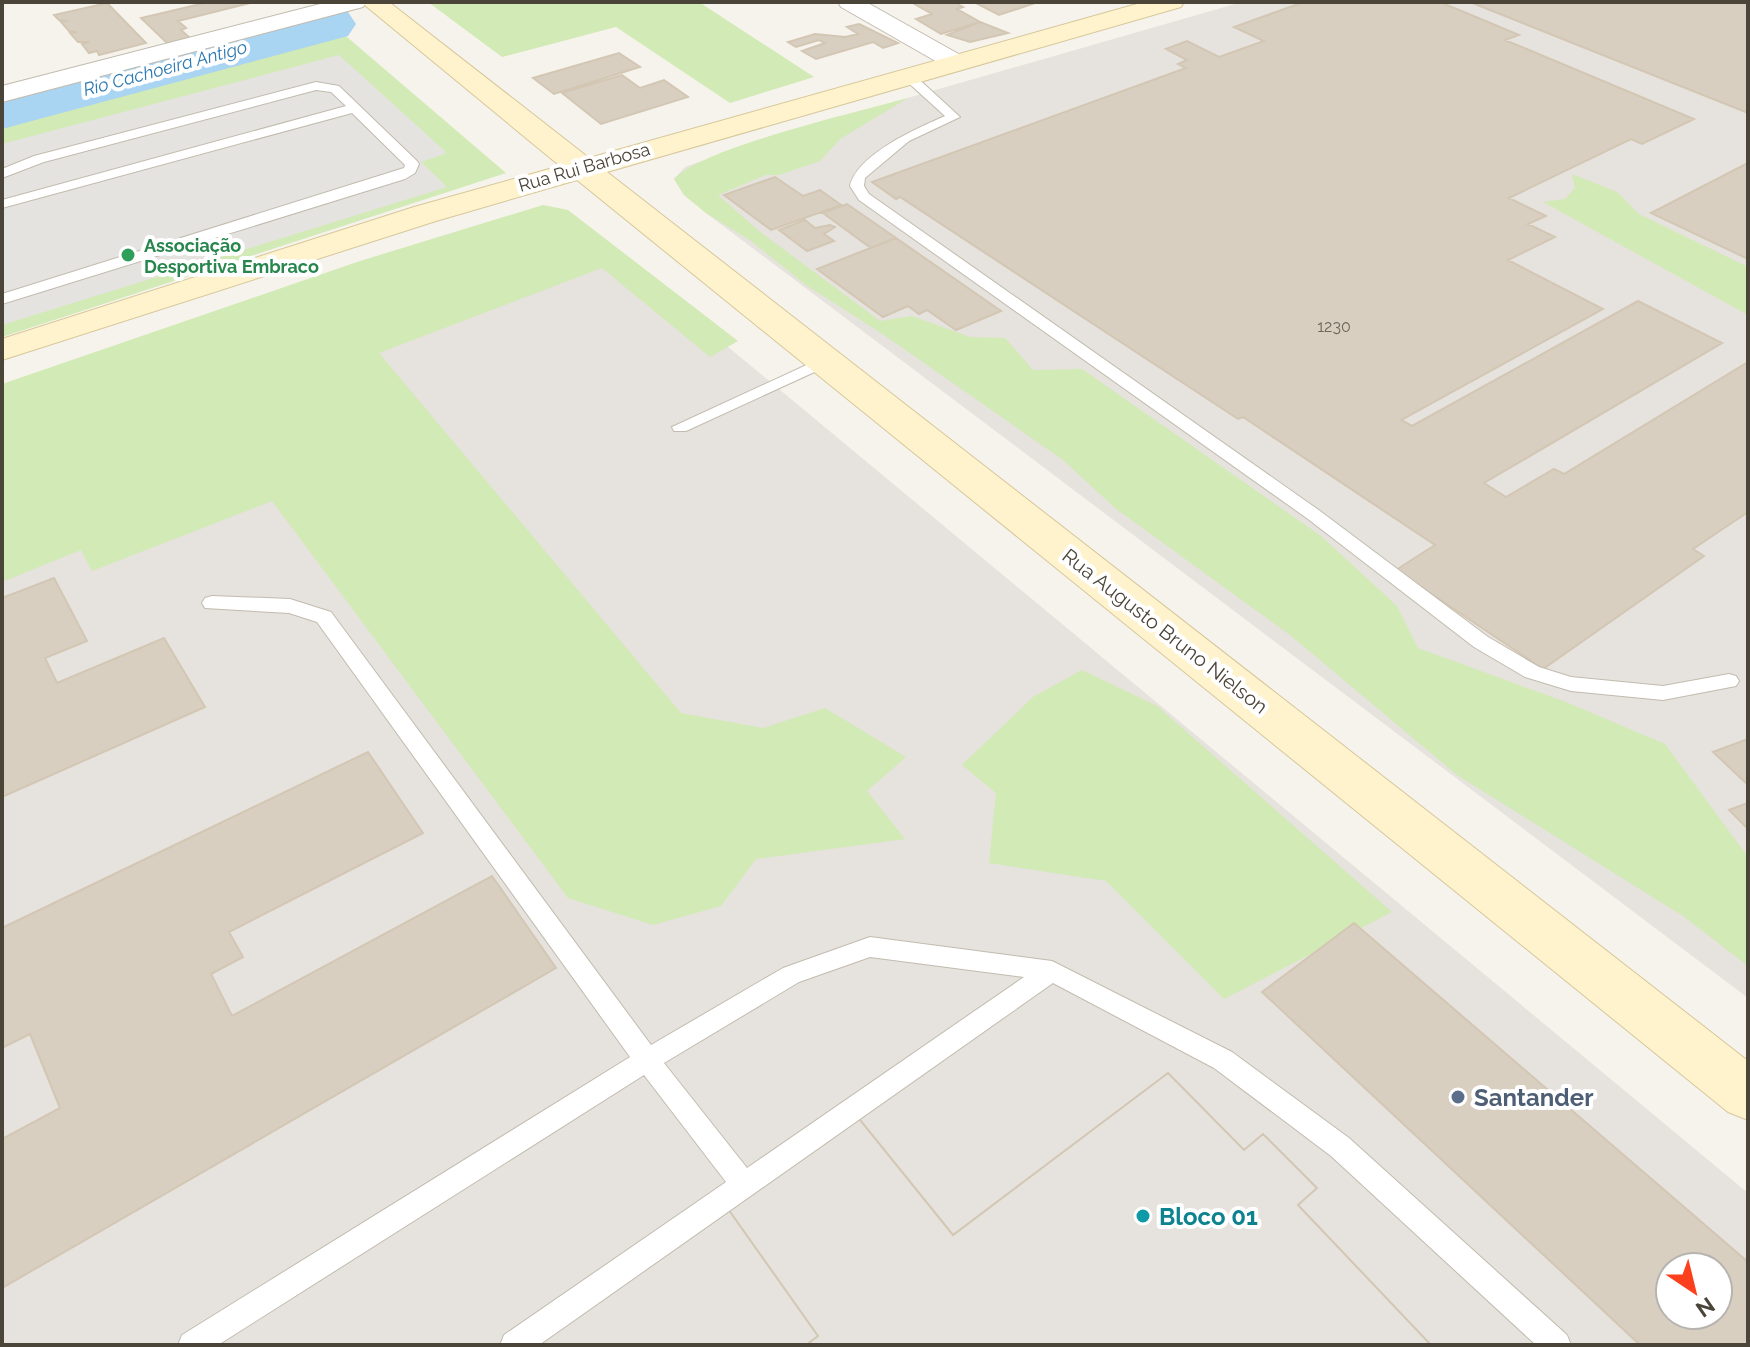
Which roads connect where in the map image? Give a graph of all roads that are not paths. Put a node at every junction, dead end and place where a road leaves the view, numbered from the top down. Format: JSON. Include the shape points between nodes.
{"nodes":[{"id":1,"x":355,"y":2,"type":"edge"},
{"id":2,"x":373,"y":2,"type":"edge"},
{"id":3,"x":849,"y":2,"type":"edge"},
{"id":4,"x":1172,"y":2,"type":"edge"},
{"id":5,"x":955,"y":62,"type":"junction"},
{"id":6,"x":907,"y":75,"type":"junction"},
{"id":7,"x":2,"y":94,"type":"edge"},
{"id":8,"x":354,"y":108,"type":"junction"},
{"id":9,"x":583,"y":167,"type":"junction"},
{"id":10,"x":2,"y":174,"type":"edge"},
{"id":11,"x":2,"y":204,"type":"edge"},
{"id":12,"x":2,"y":299,"type":"edge"},
{"id":13,"x":2,"y":350,"type":"edge"},
{"id":14,"x":826,"y":361,"type":"junction"},
{"id":15,"x":680,"y":427,"type":"dead end"},
{"id":16,"x":212,"y":603,"type":"dead end"},
{"id":17,"x":1729,"y":681,"type":"dead end"},
{"id":18,"x":1052,"y":971,"type":"junction"},
{"id":19,"x":647,"y":1060,"type":"junction"},
{"id":20,"x":1748,"y":1094,"type":"edge"},
{"id":21,"x":744,"y":1185,"type":"junction"},
{"id":22,"x":192,"y":1345,"type":"edge"},
{"id":23,"x":514,"y":1345,"type":"edge"},
{"id":24,"x":1557,"y":1345,"type":"edge"}],
"edges":[{"from":1,"to":7,"type":"street"},
{"from":2,"to":9,"type":"main road","name":"Rua Augusto Bruno Nielson"},
{"from":3,"to":5,"type":"street"},
{"from":4,"to":5,"type":"main road","name":"Rua Rui Barbosa"},
{"from":5,"to":6,"type":"main road","name":"Rua Rui Barbosa"},
{"from":6,"to":9,"type":"main road","name":"Rua Rui Barbosa"},
{"from":6,"to":17,"type":"lane","via":[[954,117],[904,138],[859,177],[857,186],[864,197],[1314,515],[1481,642],[1532,672],[1571,684],[1663,693]]},
{"from":8,"to":10,"type":"lane","via":[[335,89],[316,86],[39,159]]},
{"from":8,"to":11,"type":"lane"},
{"from":8,"to":12,"type":"lane","via":[[412,164],[410,170]]},
{"from":9,"to":13,"type":"main road","name":"Rua Rui Barbosa"},
{"from":9,"to":14,"type":"main road","name":"Rua Augusto Bruno Nielson"},
{"from":14,"to":15,"type":"lane"},
{"from":14,"to":20,"type":"main road","name":"Rua Augusto Bruno Nielson"},
{"from":16,"to":19,"type":"lane","via":[[290,606],[324,617]]},
{"from":18,"to":19,"type":"lane","via":[[870,947],[791,975]]},
{"from":18,"to":21,"type":"lane"},
{"from":18,"to":24,"type":"lane","via":[[1246,1077],[1340,1147]]},
{"from":19,"to":21,"type":"lane"},
{"from":19,"to":22,"type":"lane"},
{"from":21,"to":23,"type":"lane"}]}
